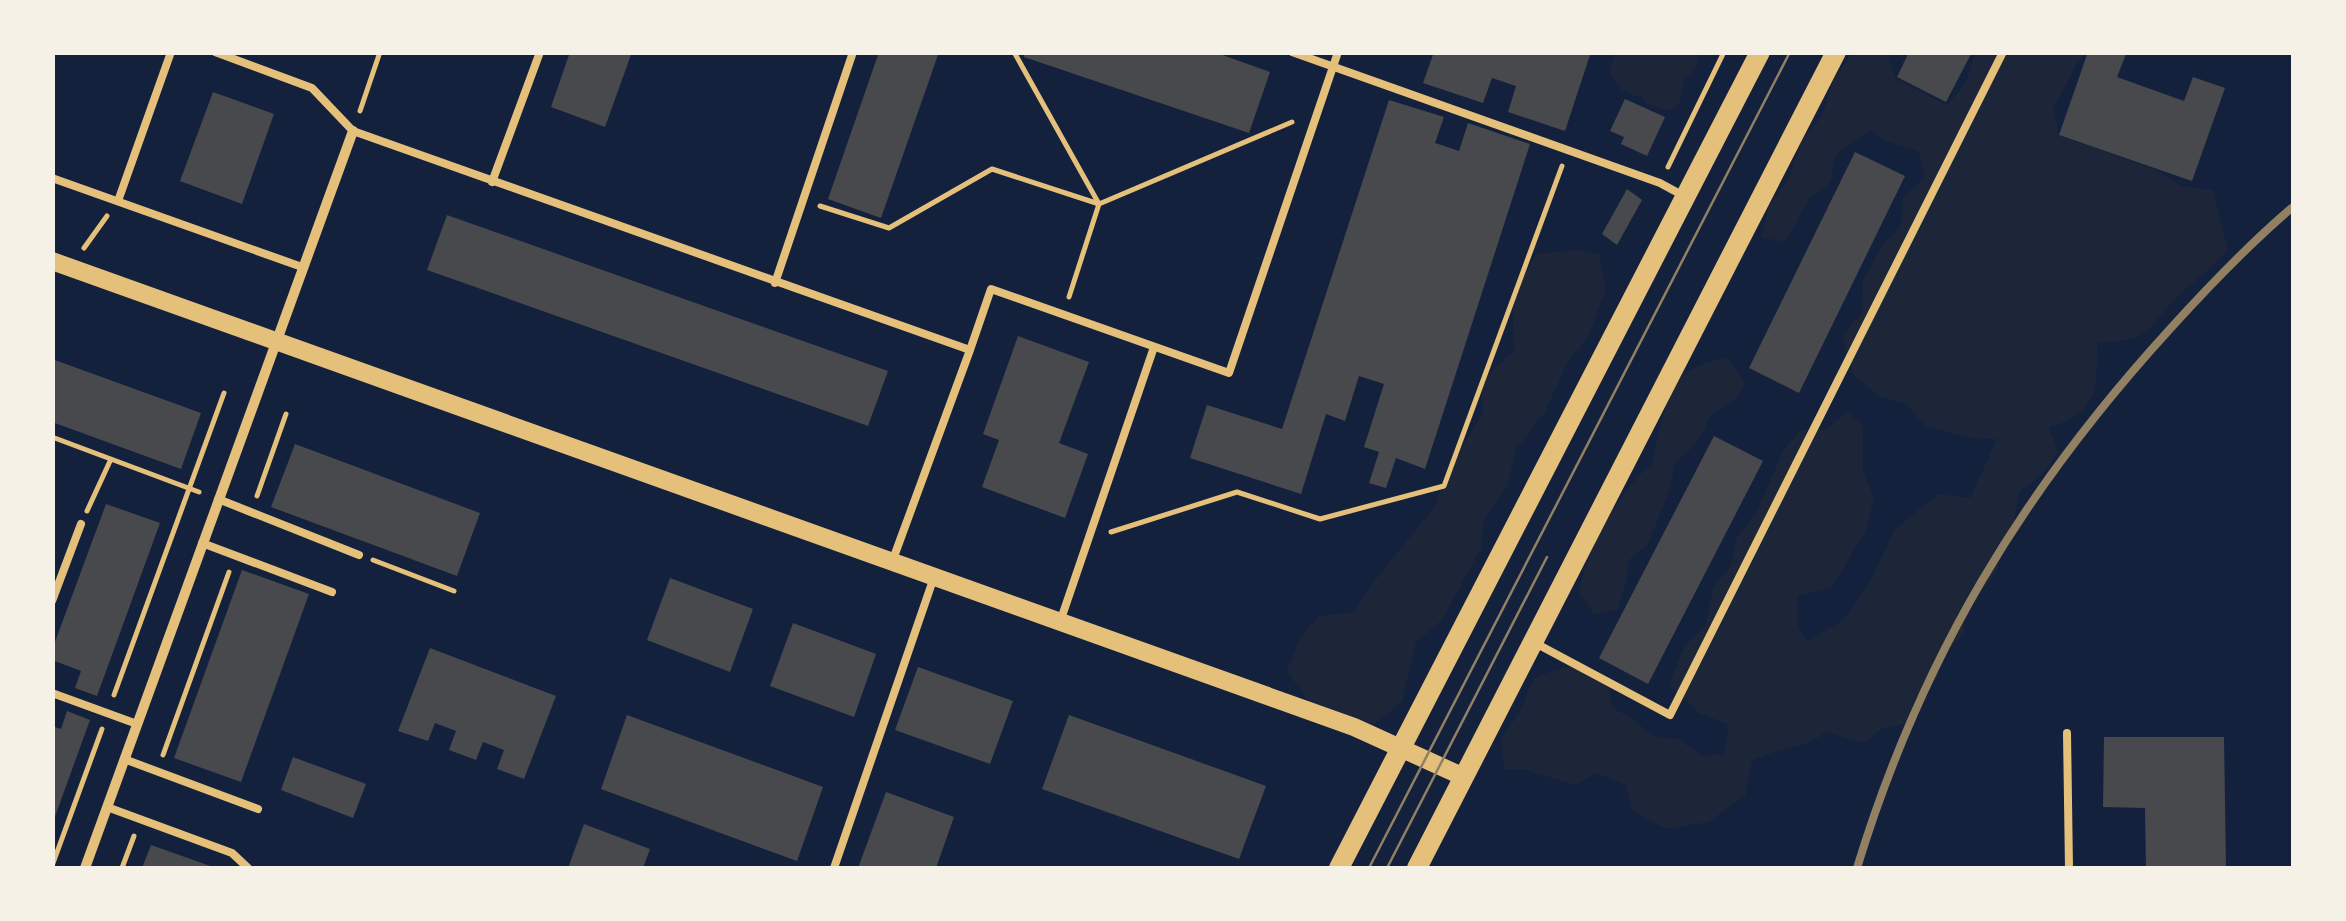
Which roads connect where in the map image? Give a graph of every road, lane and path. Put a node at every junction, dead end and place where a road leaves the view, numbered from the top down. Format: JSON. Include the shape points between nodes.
{"nodes":[{"id":1,"x":171,"y":52,"type":"edge"},
{"id":2,"x":215,"y":52,"type":"edge"},
{"id":3,"x":380,"y":52,"type":"edge"},
{"id":4,"x":540,"y":52,"type":"edge"},
{"id":5,"x":853,"y":52,"type":"edge"},
{"id":6,"x":1014,"y":52,"type":"edge"},
{"id":7,"x":1292,"y":52,"type":"edge"},
{"id":8,"x":1338,"y":52,"type":"edge"},
{"id":9,"x":1724,"y":52,"type":"edge"},
{"id":10,"x":1760,"y":52,"type":"edge"},
{"id":11,"x":1836,"y":52,"type":"edge"},
{"id":12,"x":2003,"y":52,"type":"edge"},
{"id":13,"x":1333,"y":67,"type":"junction"},
{"id":14,"x":1318,"y":110,"type":"junction"},
{"id":15,"x":353,"y":131,"type":"junction"},
{"id":16,"x":1568,"y":150,"type":"junction"},
{"id":17,"x":52,"y":178,"type":"edge"},
{"id":18,"x":492,"y":182,"type":"junction"},
{"id":19,"x":1660,"y":184,"type":"junction"},
{"id":20,"x":1686,"y":197,"type":"junction"},
{"id":21,"x":803,"y":200,"type":"junction"},
{"id":22,"x":118,"y":201,"type":"junction"},
{"id":23,"x":1099,"y":204,"type":"junction"},
{"id":24,"x":61,"y":264,"type":"edge"},
{"id":25,"x":302,"y":267,"type":"junction"},
{"id":26,"x":775,"y":283,"type":"junction"},
{"id":27,"x":1063,"y":315,"type":"junction"},
{"id":28,"x":275,"y":340,"type":"junction"},
{"id":29,"x":1154,"y":347,"type":"junction"},
{"id":30,"x":970,"y":350,"type":"junction"},
{"id":31,"x":224,"y":393,"type":"dead end"},
{"id":32,"x":286,"y":414,"type":"dead end"},
{"id":33,"x":52,"y":436,"type":"edge"},
{"id":34,"x":111,"y":459,"type":"junction"},
{"id":35,"x":189,"y":488,"type":"junction"},
{"id":36,"x":218,"y":499,"type":"junction"},
{"id":37,"x":251,"y":512,"type":"junction"},
{"id":38,"x":81,"y":524,"type":"joint"},
{"id":39,"x":1089,"y":540,"type":"junction"},
{"id":40,"x":202,"y":542,"type":"junction"},
{"id":41,"x":236,"y":555,"type":"junction"},
{"id":42,"x":359,"y":556,"type":"joint"},
{"id":43,"x":892,"y":562,"type":"junction"},
{"id":44,"x":934,"y":577,"type":"junction"},
{"id":45,"x":454,"y":591,"type":"dead end"},
{"id":46,"x":332,"y":592,"type":"dead end"},
{"id":47,"x":52,"y":602,"type":"edge"},
{"id":48,"x":1060,"y":622,"type":"junction"},
{"id":49,"x":1533,"y":642,"type":"junction"},
{"id":50,"x":52,"y":693,"type":"edge"},
{"id":51,"x":108,"y":714,"type":"junction"},
{"id":52,"x":137,"y":724,"type":"junction"},
{"id":53,"x":2068,"y":732,"type":"dead end"},
{"id":54,"x":1402,"y":748,"type":"junction"},
{"id":55,"x":124,"y":760,"type":"junction"},
{"id":56,"x":158,"y":771,"type":"junction"},
{"id":57,"x":1464,"y":776,"type":"junction"},
{"id":58,"x":107,"y":807,"type":"junction"},
{"id":59,"x":258,"y":809,"type":"dead end"},
{"id":60,"x":140,"y":820,"type":"junction"},
{"id":61,"x":52,"y":866,"type":"edge"},
{"id":62,"x":85,"y":868,"type":"edge"},
{"id":63,"x":122,"y":868,"type":"edge"},
{"id":64,"x":248,"y":868,"type":"edge"},
{"id":65,"x":834,"y":868,"type":"edge"},
{"id":66,"x":1340,"y":868,"type":"edge"},
{"id":67,"x":1416,"y":868,"type":"edge"},
{"id":68,"x":2069,"y":868,"type":"edge"}],
"edges":[{"from":1,"to":22,"type":"lane"},
{"from":2,"to":15,"type":"lane","via":[[312,88]]},
{"from":3,"to":15,"type":"path"},
{"from":4,"to":18,"type":"lane"},
{"from":5,"to":21,"type":"lane"},
{"from":6,"to":23,"type":"path"},
{"from":7,"to":13,"type":"lane"},
{"from":8,"to":13,"type":"lane"},
{"from":9,"to":19,"type":"path"},
{"from":10,"to":20,"type":"main road"},
{"from":11,"to":49,"type":"main road"},
{"from":12,"to":49,"type":"lane","via":[[1670,714]]},
{"from":13,"to":14,"type":"lane"},
{"from":13,"to":16,"type":"lane"},
{"from":14,"to":23,"type":"path"},
{"from":14,"to":29,"type":"lane","via":[[1230,373]]},
{"from":15,"to":18,"type":"lane"},
{"from":15,"to":25,"type":"street"},
{"from":16,"to":19,"type":"lane"},
{"from":16,"to":39,"type":"path","via":[[1444,486],[1320,519],[1238,492]]},
{"from":17,"to":22,"type":"lane"},
{"from":18,"to":26,"type":"lane"},
{"from":19,"to":20,"type":"lane"},
{"from":20,"to":54,"type":"main road"},
{"from":21,"to":23,"type":"path","via":[[889,228],[992,169]]},
{"from":21,"to":26,"type":"lane"},
{"from":22,"to":24,"type":"path"},
{"from":22,"to":25,"type":"lane"},
{"from":23,"to":27,"type":"path"},
{"from":24,"to":28,"type":"street"},
{"from":25,"to":28,"type":"street"},
{"from":26,"to":30,"type":"lane"},
{"from":27,"to":29,"type":"lane"},
{"from":27,"to":30,"type":"lane","via":[[990,289]]},
{"from":28,"to":36,"type":"street"},
{"from":28,"to":43,"type":"street"},
{"from":29,"to":39,"type":"lane"},
{"from":30,"to":43,"type":"lane"},
{"from":31,"to":35,"type":"path"},
{"from":32,"to":37,"type":"path"},
{"from":33,"to":34,"type":"path"},
{"from":34,"to":35,"type":"path"},
{"from":34,"to":38,"type":"path"},
{"from":35,"to":36,"type":"path"},
{"from":35,"to":51,"type":"path"},
{"from":36,"to":37,"type":"lane"},
{"from":36,"to":40,"type":"street"},
{"from":37,"to":42,"type":"lane"},
{"from":38,"to":47,"type":"lane"},
{"from":39,"to":48,"type":"lane"},
{"from":40,"to":41,"type":"lane"},
{"from":40,"to":52,"type":"street"},
{"from":41,"to":46,"type":"lane"},
{"from":41,"to":56,"type":"path"},
{"from":42,"to":45,"type":"path"},
{"from":43,"to":44,"type":"street"},
{"from":44,"to":48,"type":"street"},
{"from":44,"to":65,"type":"lane"},
{"from":48,"to":54,"type":"street"},
{"from":49,"to":57,"type":"main road"},
{"from":50,"to":51,"type":"lane"},
{"from":51,"to":52,"type":"lane"},
{"from":51,"to":61,"type":"path"},
{"from":52,"to":55,"type":"street"},
{"from":53,"to":68,"type":"lane"},
{"from":54,"to":57,"type":"street"},
{"from":54,"to":66,"type":"main road"},
{"from":55,"to":56,"type":"lane"},
{"from":55,"to":58,"type":"street"},
{"from":56,"to":59,"type":"lane"},
{"from":57,"to":67,"type":"main road"},
{"from":58,"to":60,"type":"lane"},
{"from":58,"to":62,"type":"street"},
{"from":60,"to":63,"type":"path"},
{"from":60,"to":64,"type":"lane","via":[[232,854]]}]}
